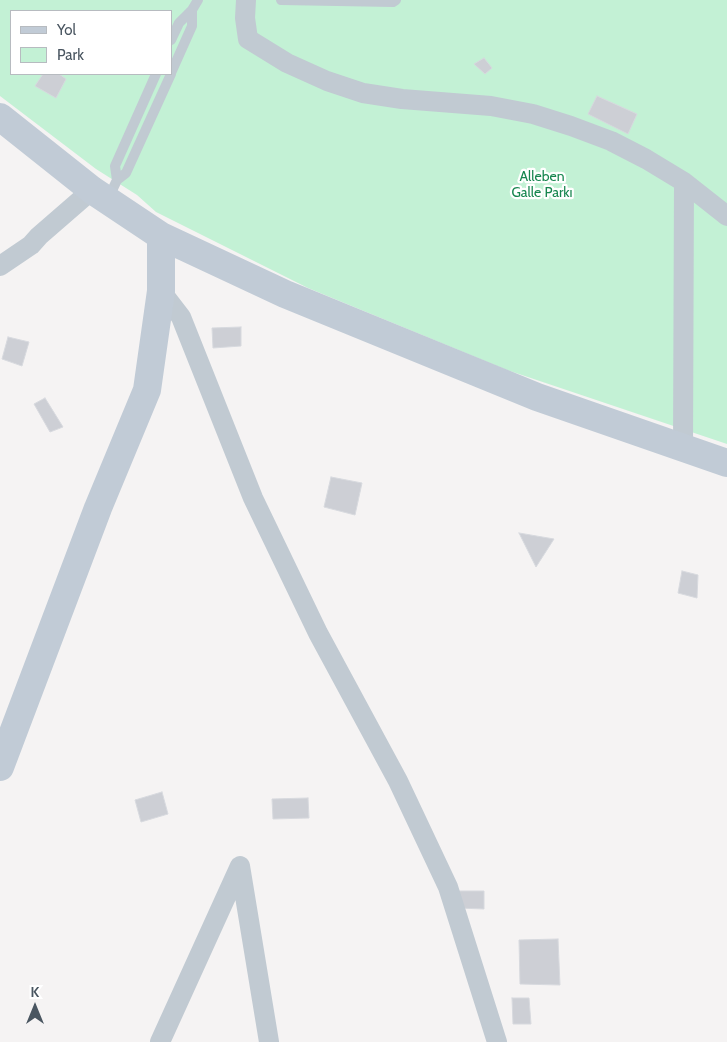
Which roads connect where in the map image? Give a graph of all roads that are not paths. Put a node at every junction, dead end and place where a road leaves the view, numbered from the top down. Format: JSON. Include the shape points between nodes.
{"nodes":[{"id":1,"x":198,"y":0,"type":"edge"},
{"id":2,"x":246,"y":0,"type":"edge"},
{"id":3,"x":282,"y":0,"type":"edge"},
{"id":4,"x":396,"y":0,"type":"edge"},
{"id":5,"x":192,"y":10,"type":"junction"},
{"id":6,"x":172,"y":38,"type":"edge"},
{"id":7,"x":172,"y":72,"type":"edge"},
{"id":8,"x":156,"y":75,"type":"edge"},
{"id":9,"x":171,"y":75,"type":"edge"},
{"id":10,"x":0,"y":117,"type":"edge"},
{"id":11,"x":684,"y":182,"type":"junction"},
{"id":12,"x":105,"y":191,"type":"junction"},
{"id":13,"x":727,"y":216,"type":"edge"},
{"id":14,"x":161,"y":236,"type":"junction"},
{"id":15,"x":0,"y":266,"type":"edge"},
{"id":16,"x":161,"y":291,"type":"junction"},
{"id":17,"x":682,"y":447,"type":"junction"},
{"id":18,"x":727,"y":462,"type":"edge"},
{"id":19,"x":0,"y":767,"type":"edge"},
{"id":20,"x":160,"y":1042,"type":"edge"},
{"id":21,"x":269,"y":1042,"type":"edge"},
{"id":22,"x":496,"y":1042,"type":"edge"}],
"edges":[{"from":1,"to":5,"type":"lane"},
{"from":2,"to":11,"type":"street","via":[[248,39],[287,63],[327,81],[363,93],[491,106],[533,114],[611,141]]},
{"from":3,"to":4,"type":"lane"},
{"from":5,"to":6,"type":"lane","via":[[179,23]]},
{"from":5,"to":7,"type":"lane","via":[[192,26]]},
{"from":8,"to":12,"type":"lane"},
{"from":9,"to":12,"type":"lane","via":[[126,174]]},
{"from":10,"to":12,"type":"street"},
{"from":11,"to":13,"type":"street"},
{"from":11,"to":17,"type":"street"},
{"from":12,"to":14,"type":"street"},
{"from":12,"to":15,"type":"street"},
{"from":14,"to":16,"type":"street"},
{"from":14,"to":17,"type":"street","via":[[294,298],[536,397]]},
{"from":16,"to":19,"type":"street","via":[[147,390],[98,508]]},
{"from":16,"to":22,"type":"street","via":[[181,317],[253,498],[318,633],[398,781],[448,887]]},
{"from":17,"to":18,"type":"street"},
{"from":20,"to":21,"type":"street","via":[[240,866]]}]}
